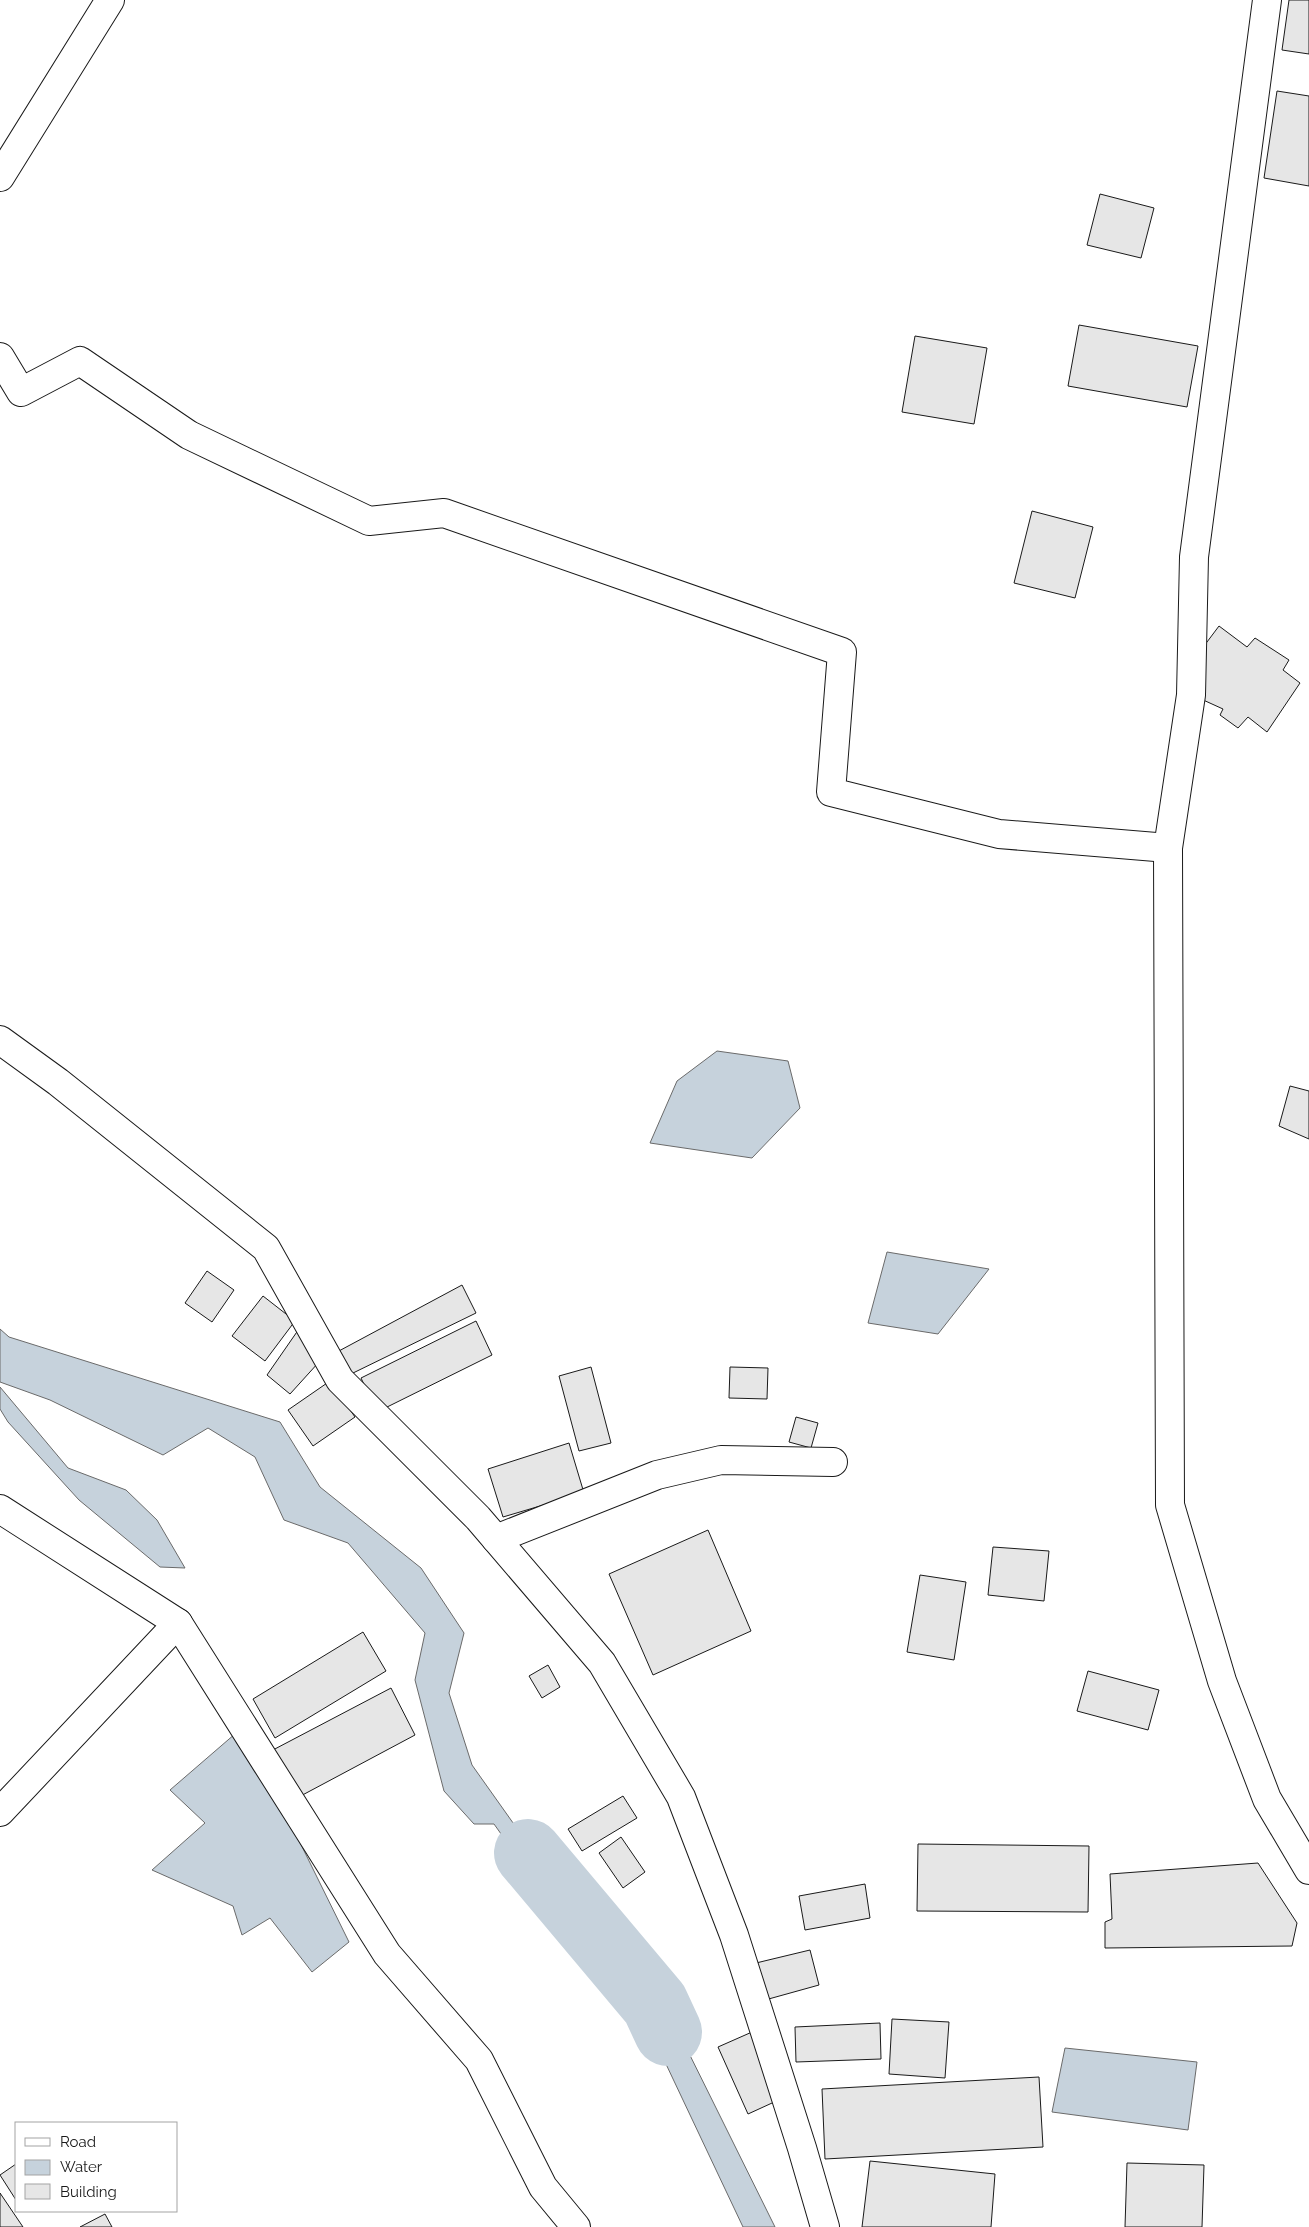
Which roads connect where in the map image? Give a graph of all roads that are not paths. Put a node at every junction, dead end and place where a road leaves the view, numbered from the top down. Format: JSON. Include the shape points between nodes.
{"nodes":[{"id":1,"x":110,"y":0,"type":"edge"},
{"id":2,"x":1267,"y":0,"type":"edge"},
{"id":3,"x":0,"y":177,"type":"edge"},
{"id":4,"x":0,"y":357,"type":"edge"},
{"id":5,"x":1168,"y":848,"type":"junction"},
{"id":6,"x":0,"y":1040,"type":"edge"},
{"id":7,"x":833,"y":1462,"type":"dead end"},
{"id":8,"x":0,"y":1509,"type":"edge"},
{"id":9,"x":496,"y":1539,"type":"junction"},
{"id":10,"x":178,"y":1624,"type":"junction"},
{"id":11,"x":0,"y":1812,"type":"edge"},
{"id":12,"x":1309,"y":1870,"type":"edge"},
{"id":13,"x":576,"y":2227,"type":"edge"},
{"id":14,"x":825,"y":2227,"type":"edge"}],
"edges":[{"from":1,"to":3,"type":"street"},
{"from":2,"to":5,"type":"street","via":[[1194,557],[1191,695]]},
{"from":4,"to":5,"type":"street","via":[[21,392],[80,361],[189,435],[369,521],[444,513],[842,652],[831,792],[999,834]]},
{"from":5,"to":12,"type":"street","via":[[1170,1504],[1222,1681],[1267,1799]]},
{"from":6,"to":9,"type":"street","via":[[266,1248],[340,1380]]},
{"from":7,"to":9,"type":"street","via":[[721,1460],[657,1475]]},
{"from":8,"to":10,"type":"street"},
{"from":9,"to":14,"type":"street","via":[[602,1663],[681,1798],[734,1935]]},
{"from":10,"to":11,"type":"street"},
{"from":10,"to":13,"type":"street","via":[[387,1954],[479,2060],[543,2187]]}]}
